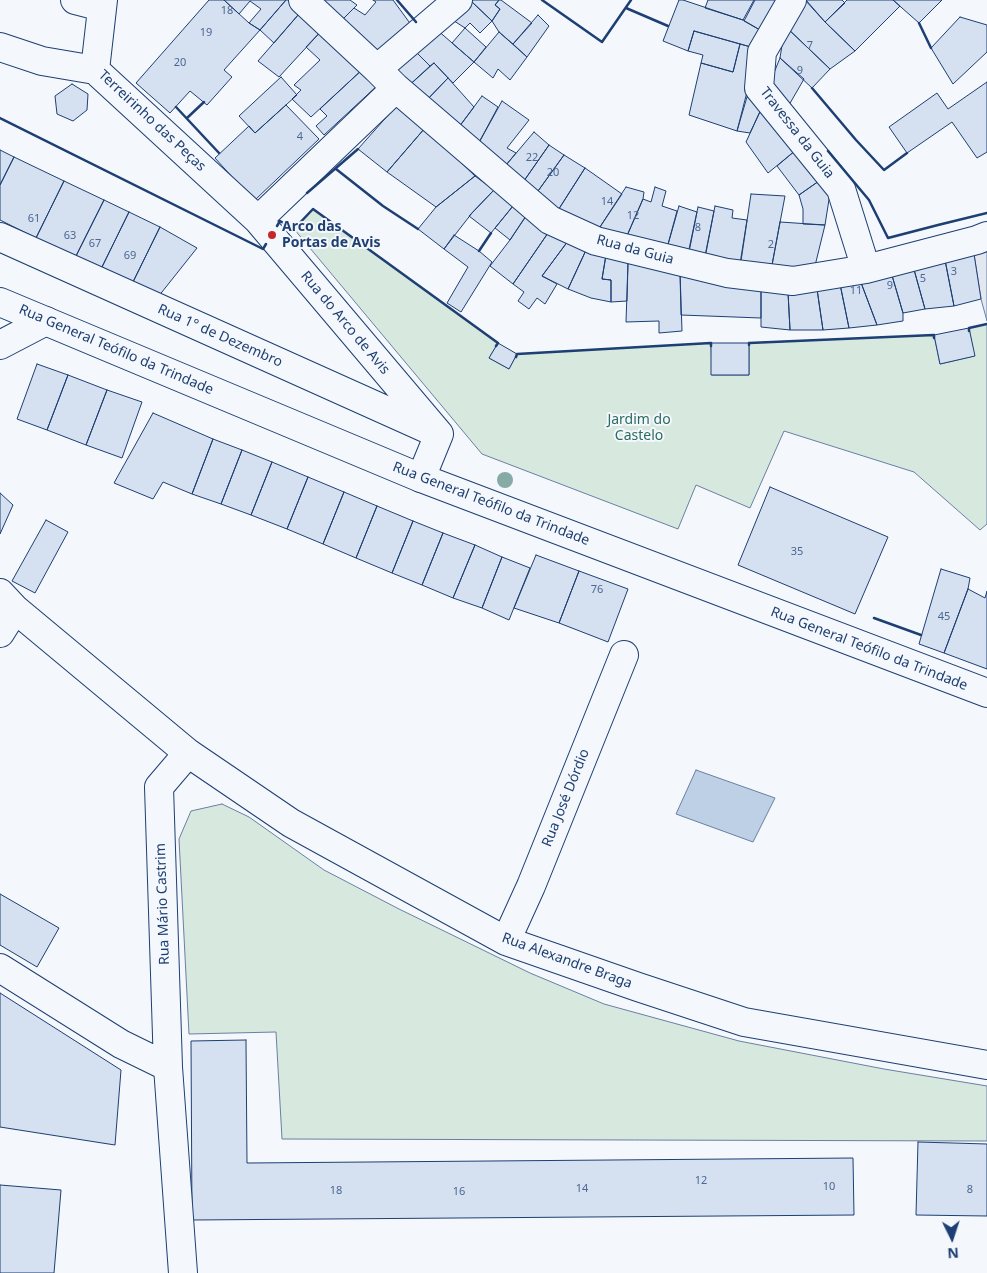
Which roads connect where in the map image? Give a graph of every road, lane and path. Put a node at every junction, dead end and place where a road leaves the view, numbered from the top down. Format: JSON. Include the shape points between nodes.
{"nodes":[{"id":1,"x":75,"y":0,"type":"edge"},
{"id":2,"x":303,"y":0,"type":"edge"},
{"id":3,"x":458,"y":0,"type":"edge"},
{"id":4,"x":792,"y":0,"type":"edge"},
{"id":5,"x":102,"y":3,"type":"edge"},
{"id":6,"x":0,"y":47,"type":"edge"},
{"id":7,"x":95,"y":70,"type":"junction"},
{"id":8,"x":387,"y":78,"type":"junction"},
{"id":9,"x":258,"y":220,"type":"junction"},
{"id":10,"x":987,"y":236,"type":"edge"},
{"id":11,"x":0,"y":237,"type":"edge"},
{"id":12,"x":866,"y":268,"type":"junction"},
{"id":13,"x":0,"y":302,"type":"edge"},
{"id":14,"x":46,"y":321,"type":"junction"},
{"id":15,"x":0,"y":346,"type":"edge"},
{"id":16,"x":439,"y":434,"type":"junction"},
{"id":17,"x":421,"y":478,"type":"junction"},
{"id":18,"x":8,"y":601,"type":"edge"},
{"id":19,"x":0,"y":633,"type":"edge"},
{"id":20,"x":624,"y":655,"type":"dead end"},
{"id":21,"x":987,"y":693,"type":"edge"},
{"id":22,"x":188,"y":753,"type":"junction"},
{"id":23,"x":506,"y":941,"type":"junction"},
{"id":24,"x":0,"y":968,"type":"edge"},
{"id":25,"x":987,"y":1065,"type":"edge"},
{"id":26,"x":168,"y":1067,"type":"junction"},
{"id":27,"x":183,"y":1273,"type":"edge"}],
"edges":[{"from":1,"to":5,"type":"street"},
{"from":2,"to":8,"type":"street","name":"Rua da Guia"},
{"from":3,"to":8,"type":"street"},
{"from":4,"to":12,"type":"street","name":"Travessa da Guia","via":[[762,52],[760,88],[841,189]]},
{"from":5,"to":7,"type":"street","name":"Terreirinho das Peças"},
{"from":6,"to":7,"type":"street","via":[[42,61]]},
{"from":7,"to":9,"type":"street","name":"Terreirinho das Peças"},
{"from":8,"to":9,"type":"street"},
{"from":8,"to":12,"type":"street","name":"Rua da Guia","via":[[550,220],[596,241],[727,273],[793,281]]},
{"from":9,"to":16,"type":"street","name":"Rua do Arco de Avis"},
{"from":10,"to":12,"type":"street","name":"Rua da Guia"},
{"from":11,"to":16,"type":"street","name":"Rua 1° de Dezembro"},
{"from":13,"to":14,"type":"street","name":"Rua General Teófilo da Trindade"},
{"from":14,"to":15,"type":"street"},
{"from":14,"to":17,"type":"street","name":"Rua General Teófilo da Trindade"},
{"from":16,"to":17,"type":"street"},
{"from":17,"to":21,"type":"street","name":"Rua General Teófilo da Trindade"},
{"from":18,"to":19,"type":"street"},
{"from":18,"to":22,"type":"street","name":"Rua Alexandre Braga"},
{"from":20,"to":23,"type":"street","name":"Rua José Dórdio"},
{"from":22,"to":23,"type":"street","name":"Rua Alexandre Braga","via":[[291,823]]},
{"from":22,"to":26,"type":"street","name":"Rua Mário Castrim","via":[[159,787]]},
{"from":23,"to":25,"type":"street","name":"Rua Alexandre Braga","via":[[744,1022]]},
{"from":24,"to":26,"type":"street","via":[[121,1044]]},
{"from":26,"to":27,"type":"street","name":"Rua Mário Castrim"}]}
